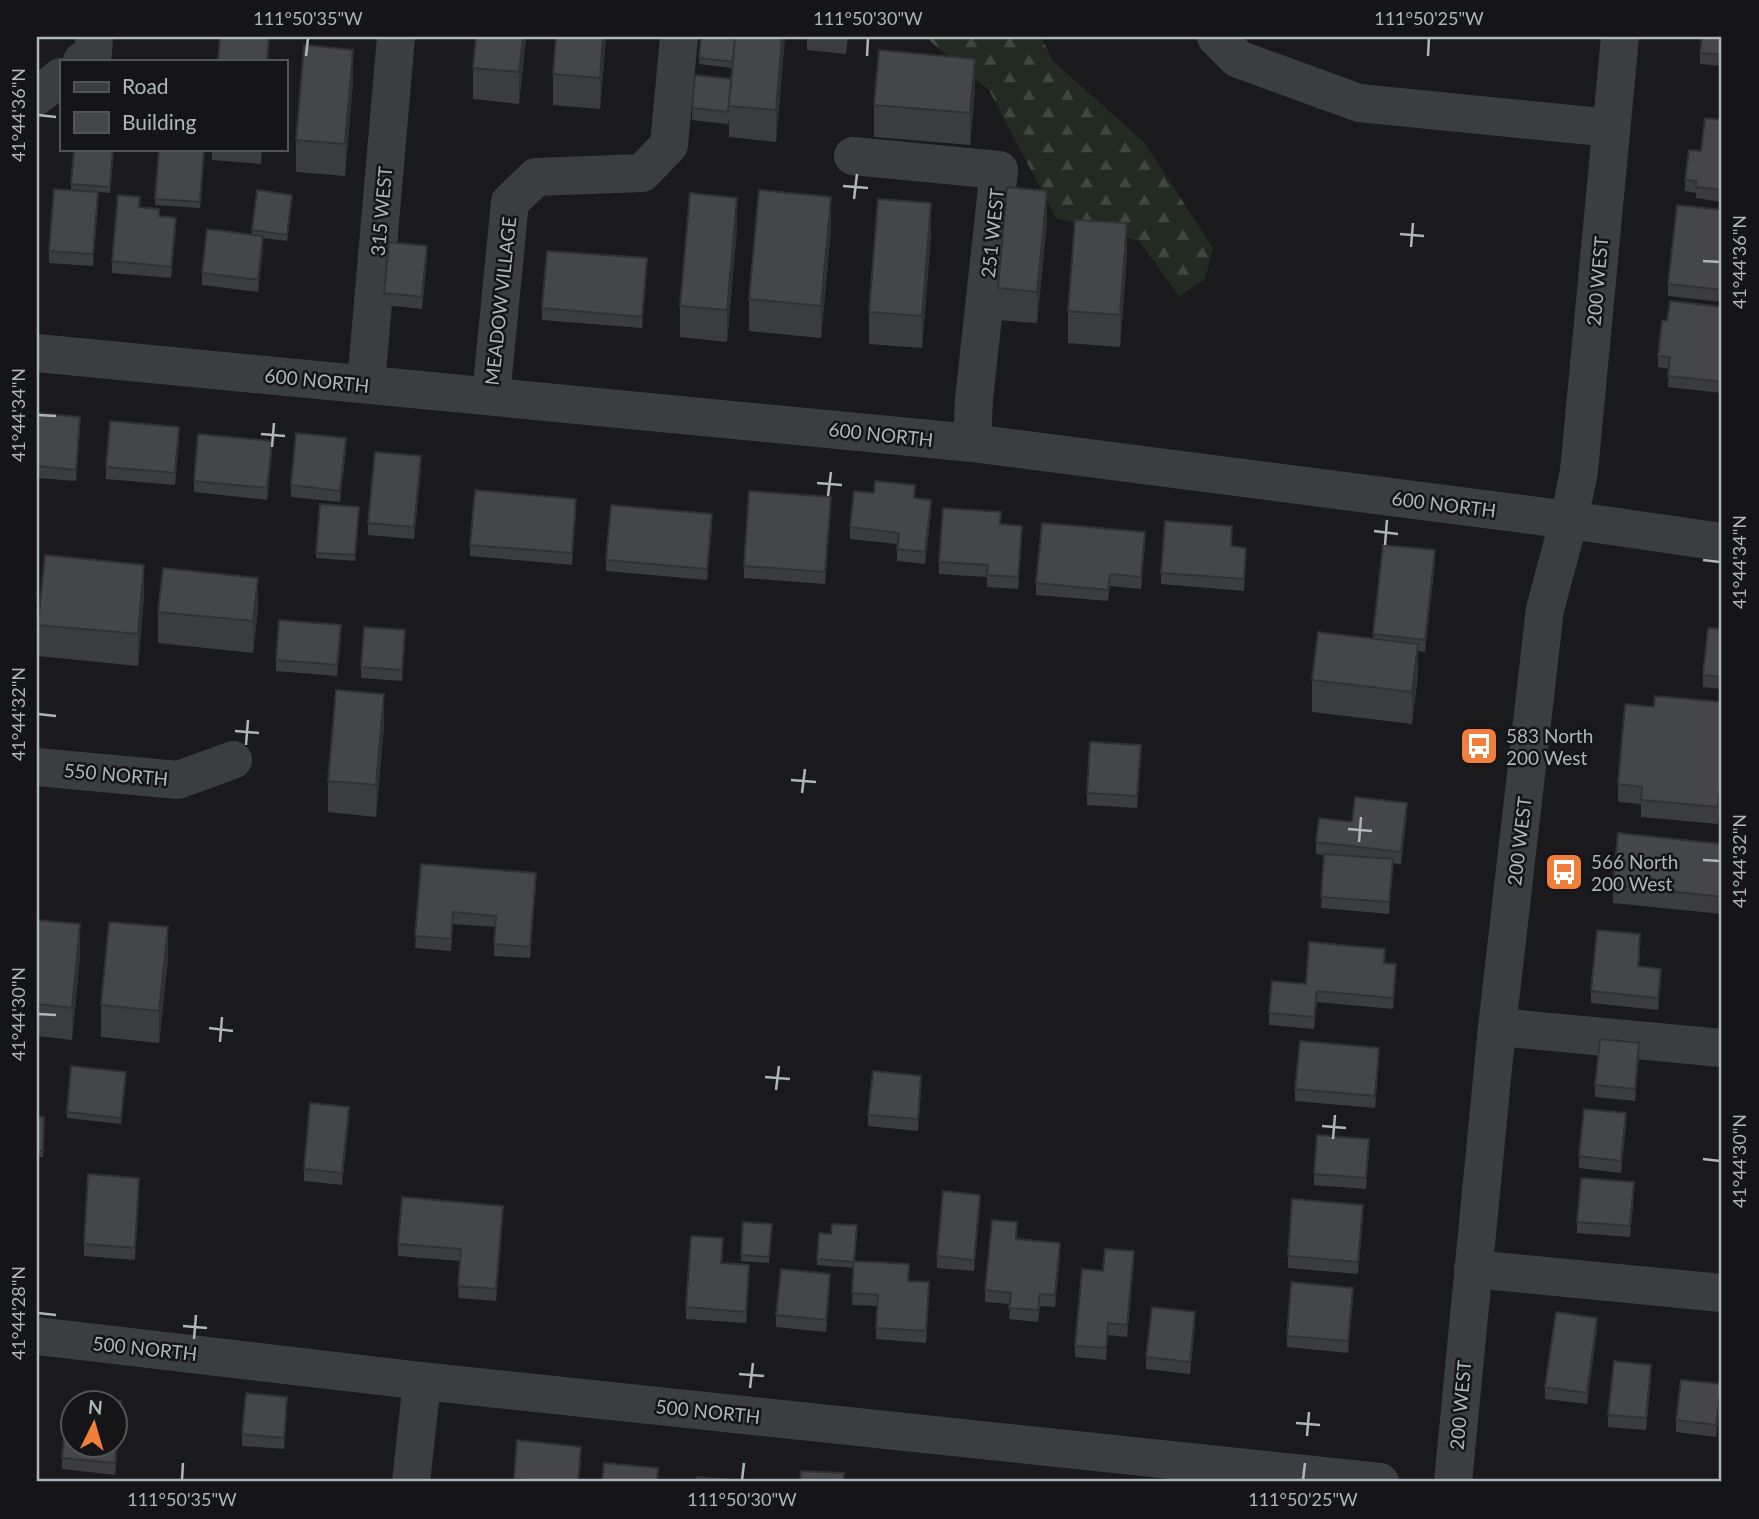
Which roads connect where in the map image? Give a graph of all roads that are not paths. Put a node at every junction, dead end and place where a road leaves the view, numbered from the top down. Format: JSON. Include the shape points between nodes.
{"nodes":[{"id":1,"x":94,"y":37,"type":"edge"},
{"id":2,"x":396,"y":37,"type":"edge"},
{"id":3,"x":679,"y":37,"type":"edge"},
{"id":4,"x":1216,"y":37,"type":"edge"},
{"id":5,"x":1620,"y":37,"type":"edge"},
{"id":6,"x":83,"y":60,"type":"edge"},
{"id":7,"x":60,"y":79,"type":"edge"},
{"id":8,"x":37,"y":96,"type":"edge"},
{"id":9,"x":1611,"y":128,"type":"junction"},
{"id":10,"x":853,"y":156,"type":"dead end"},
{"id":11,"x":37,"y":353,"type":"edge"},
{"id":12,"x":366,"y":384,"type":"junction"},
{"id":13,"x":491,"y":396,"type":"junction"},
{"id":14,"x":972,"y":443,"type":"junction"},
{"id":15,"x":1569,"y":520,"type":"junction"},
{"id":16,"x":1722,"y":542,"type":"edge"},
{"id":17,"x":233,"y":760,"type":"dead end"},
{"id":18,"x":37,"y":767,"type":"edge"},
{"id":19,"x":1497,"y":1027,"type":"junction"},
{"id":20,"x":1722,"y":1048,"type":"edge"},
{"id":21,"x":1473,"y":1269,"type":"junction"},
{"id":22,"x":1722,"y":1293,"type":"edge"},
{"id":23,"x":37,"y":1336,"type":"edge"},
{"id":24,"x":422,"y":1381,"type":"junction"},
{"id":25,"x":411,"y":1482,"type":"edge"},
{"id":26,"x":1380,"y":1482,"type":"edge"},
{"id":27,"x":1453,"y":1482,"type":"edge"}],
"edges":[{"from":1,"to":6,"type":"street","via":[[93,53]]},
{"from":2,"to":12,"type":"street","name":"315 WEST"},
{"from":3,"to":13,"type":"street","name":"MEADOW VILLAGE","via":[[669,145],[642,173],[536,177],[510,202]]},
{"from":4,"to":9,"type":"street","via":[[1238,59],[1359,103]]},
{"from":5,"to":9,"type":"street","name":"200 WEST"},
{"from":7,"to":8,"type":"street"},
{"from":9,"to":15,"type":"street","name":"200 WEST","via":[[1579,471]]},
{"from":10,"to":14,"type":"street","name":"251 WEST","via":[[999,170]]},
{"from":11,"to":12,"type":"street","name":"600 NORTH"},
{"from":12,"to":13,"type":"street","name":"600 NORTH"},
{"from":13,"to":14,"type":"street","name":"600 NORTH"},
{"from":14,"to":15,"type":"street","name":"600 NORTH"},
{"from":15,"to":16,"type":"street","name":"600 NORTH"},
{"from":15,"to":19,"type":"street","name":"200 WEST","via":[[1545,609]]},
{"from":17,"to":18,"type":"street","name":"550 NORTH","via":[[178,780]]},
{"from":19,"to":20,"type":"street"},
{"from":19,"to":21,"type":"street","name":"200 WEST"},
{"from":21,"to":22,"type":"street"},
{"from":21,"to":27,"type":"street","name":"200 WEST"},
{"from":23,"to":24,"type":"street","name":"500 NORTH"},
{"from":24,"to":25,"type":"street"},
{"from":24,"to":26,"type":"street","name":"500 NORTH"}]}
